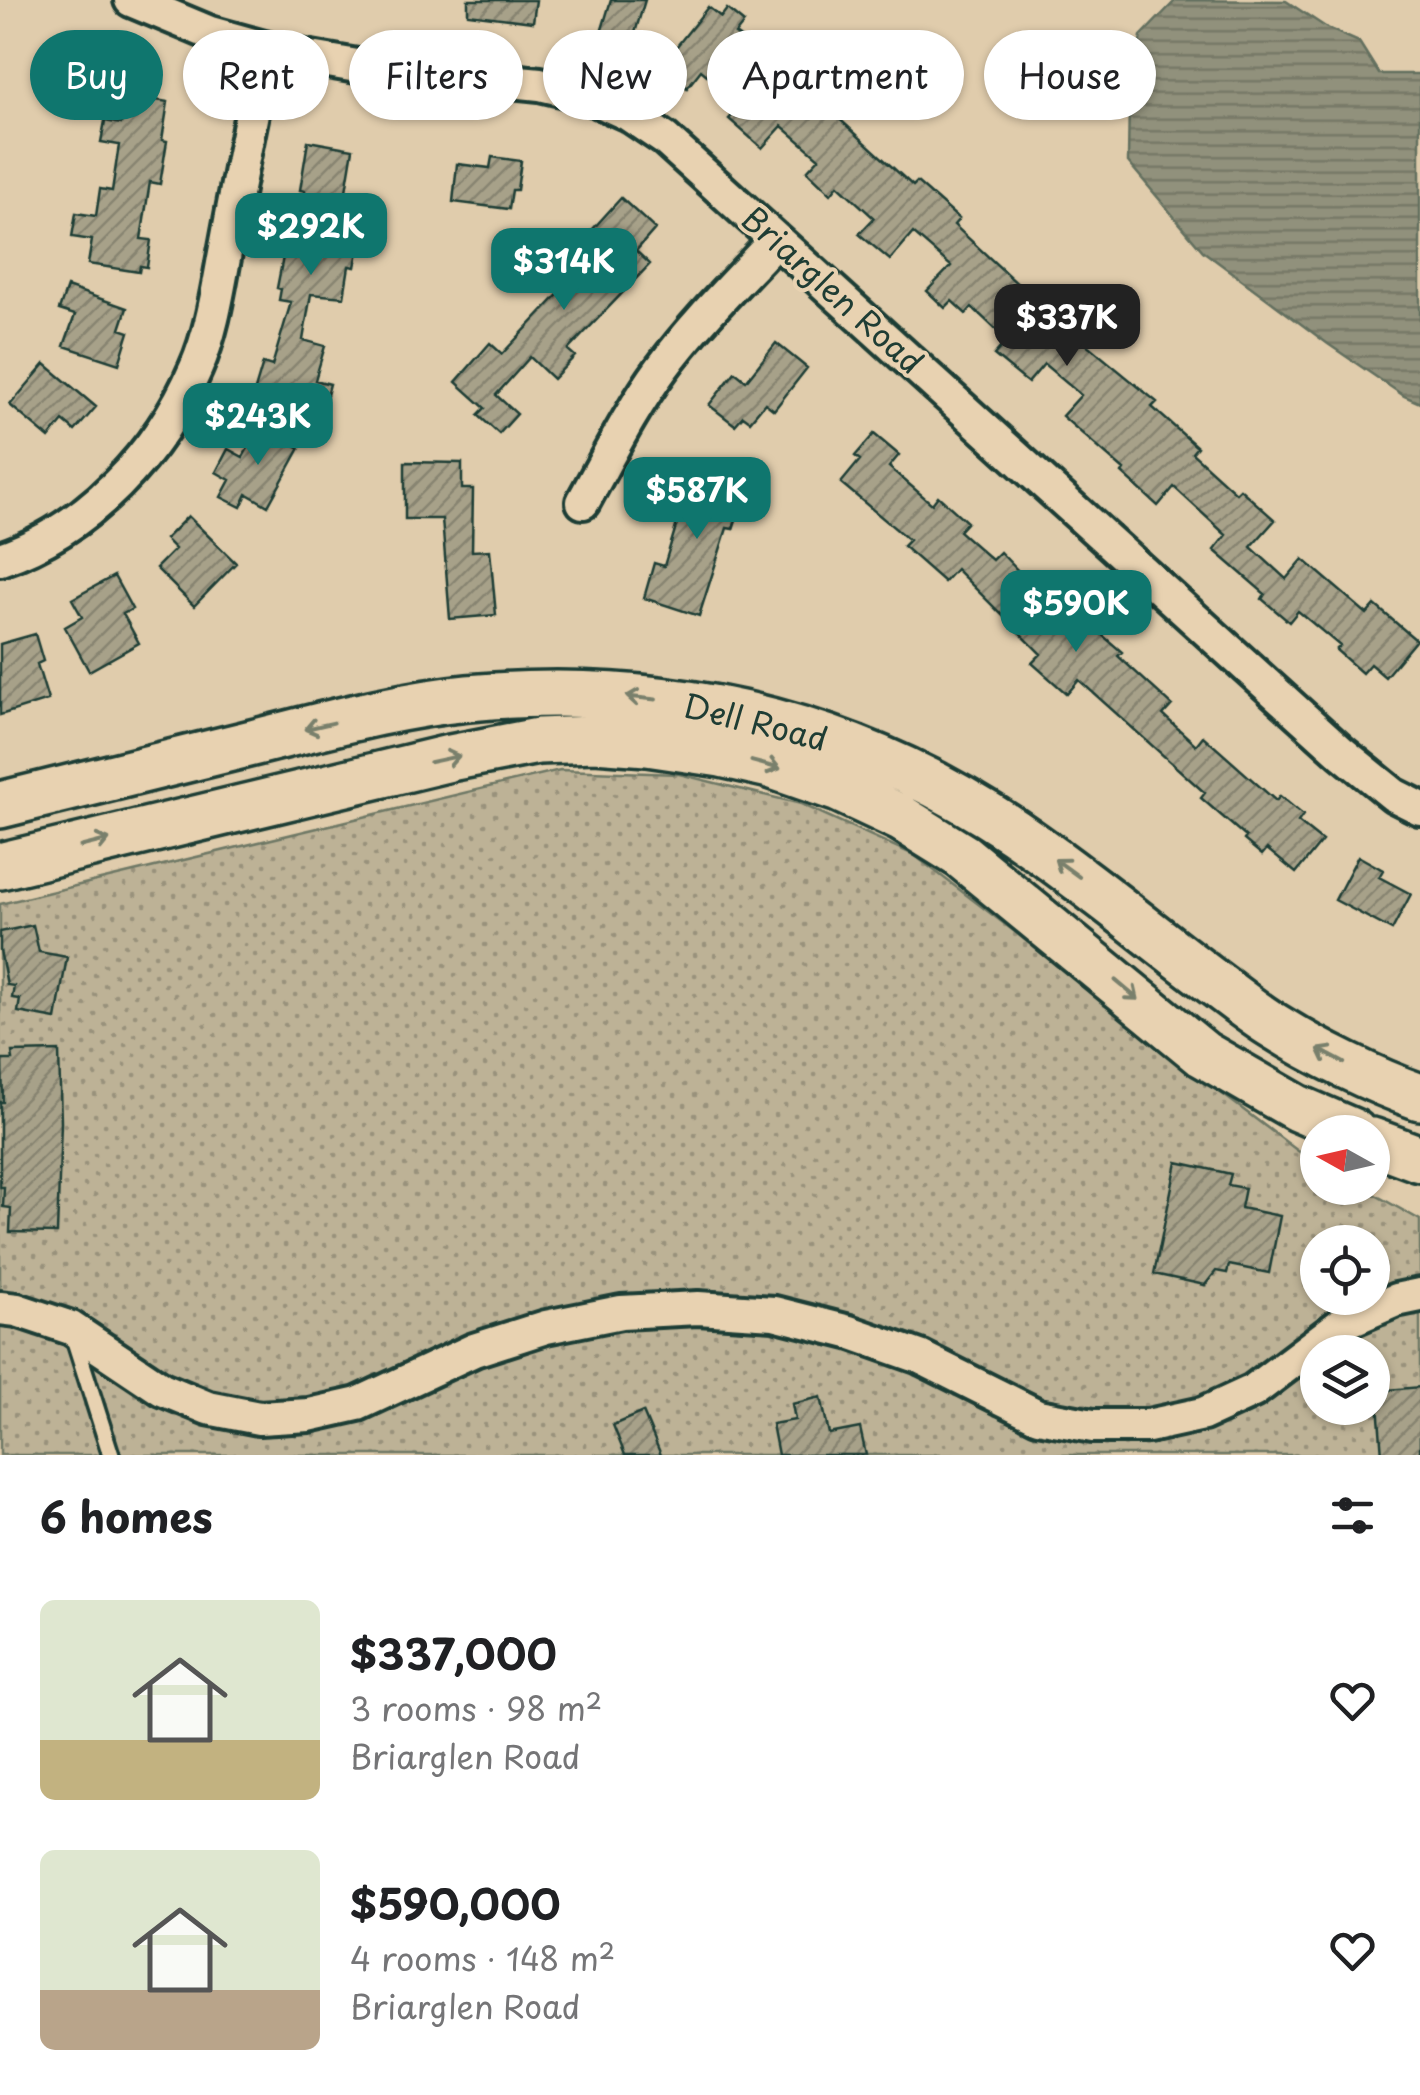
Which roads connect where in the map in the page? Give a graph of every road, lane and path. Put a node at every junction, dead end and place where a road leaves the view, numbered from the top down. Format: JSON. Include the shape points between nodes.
{"nodes":[{"id":1,"x":131,"y":0,"type":"edge"},
{"id":2,"x":205,"y":30,"type":"edge"},
{"id":3,"x":329,"y":61,"type":"edge"},
{"id":4,"x":251,"y":120,"type":"edge"},
{"id":5,"x":775,"y":241,"type":"junction"},
{"id":6,"x":583,"y":502,"type":"dead end"},
{"id":7,"x":0,"y":560,"type":"edge"},
{"id":8,"x":0,"y":805,"type":"edge"},
{"id":9,"x":1420,"y":808,"type":"edge"},
{"id":10,"x":0,"y":866,"type":"edge"},
{"id":11,"x":1420,"y":1097,"type":"edge"},
{"id":12,"x":1313,"y":1115,"type":"edge"},
{"id":13,"x":1390,"y":1147,"type":"edge"},
{"id":14,"x":1420,"y":1158,"type":"edge"},
{"id":15,"x":1420,"y":1295,"type":"edge"},
{"id":16,"x":0,"y":1308,"type":"edge"},
{"id":17,"x":71,"y":1328,"type":"junction"},
{"id":18,"x":111,"y":1455,"type":"edge"}],
"edges":[{"from":1,"to":2,"type":"street","name":"Briarglen Road"},
{"from":3,"to":5,"type":"street","name":"Briarglen Road","via":[[540,84],[586,96],[665,139]]},
{"from":4,"to":7,"type":"street","via":[[215,303],[197,366],[166,425],[125,478],[74,521]]},
{"from":5,"to":6,"type":"street","via":[[662,369]]},
{"from":5,"to":9,"type":"street","name":"Briarglen Road","via":[[1340,752]]},
{"from":11,"to":8,"type":"main road","name":"Dell Road","one_way":true,"via":[[1273,1026],[982,811],[896,764],[799,728],[708,706],[551,693],[466,698],[323,725]]},
{"from":10,"to":12,"type":"main road","name":"Dell Road","one_way":true,"via":[[538,742],[595,739],[721,754],[840,789],[901,818],[962,856],[1203,1054]]},
{"from":13,"to":14,"type":"main road"},
{"from":15,"to":17,"type":"street","via":[[1344,1323],[1252,1391],[1203,1414],[1148,1426],[1038,1416],[920,1357],[774,1313],[621,1312],[546,1327],[474,1350],[358,1404],[259,1418],[208,1408],[162,1389]]},
{"from":16,"to":17,"type":"street"},
{"from":17,"to":18,"type":"lane"}]}
